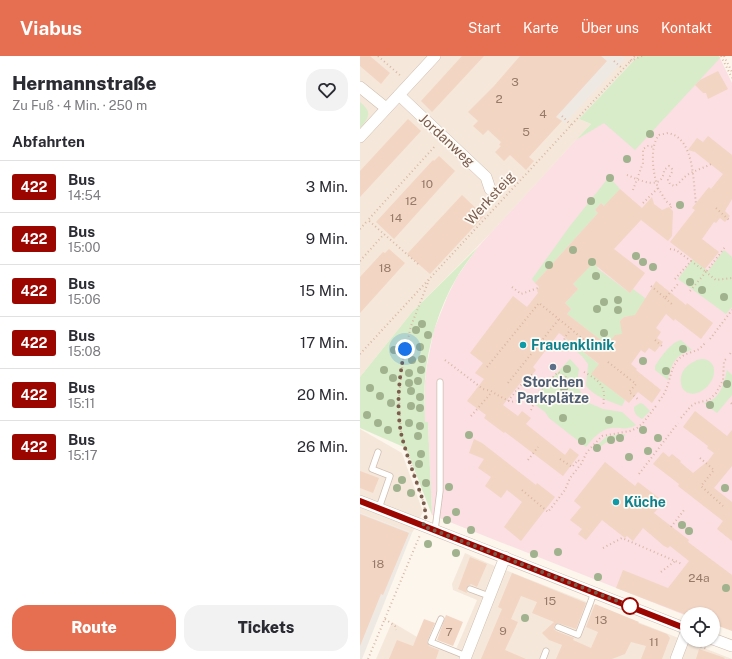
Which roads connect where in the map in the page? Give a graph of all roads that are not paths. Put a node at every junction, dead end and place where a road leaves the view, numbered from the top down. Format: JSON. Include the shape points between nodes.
{"nodes":[{"id":1,"x":435,"y":56,"type":"edge"},
{"id":2,"x":360,"y":87,"type":"edge"},
{"id":3,"x":399,"y":95,"type":"junction"},
{"id":4,"x":386,"y":108,"type":"junction"},
{"id":5,"x":360,"y":136,"type":"edge"},
{"id":6,"x":490,"y":189,"type":"dead end"},
{"id":7,"x":440,"y":382,"type":"dead end"},
{"id":8,"x":378,"y":452,"type":"dead end"},
{"id":9,"x":360,"y":501,"type":"edge"},
{"id":10,"x":379,"y":508,"type":"junction"},
{"id":11,"x":435,"y":530,"type":"junction"},
{"id":12,"x":505,"y":557,"type":"junction"},
{"id":13,"x":470,"y":589,"type":"dead end"},
{"id":14,"x":594,"y":592,"type":"junction"},
{"id":15,"x":489,"y":596,"type":"junction"},
{"id":16,"x":441,"y":619,"type":"dead end"},
{"id":17,"x":558,"y":627,"type":"dead end"},
{"id":18,"x":680,"y":627,"type":"edge"},
{"id":19,"x":720,"y":641,"type":"edge"},
{"id":20,"x":732,"y":646,"type":"edge"},
{"id":21,"x":681,"y":647,"type":"edge"},
{"id":22,"x":546,"y":651,"type":"dead end"},
{"id":23,"x":466,"y":657,"type":"edge"},
{"id":24,"x":543,"y":659,"type":"edge"},
{"id":25,"x":676,"y":659,"type":"edge"}],
"edges":[{"from":1,"to":3,"type":"street"},
{"from":2,"to":4,"type":"street"},
{"from":3,"to":4,"type":"street"},
{"from":3,"to":6,"type":"street","name":"Jordanweg","via":[[486,177]]},
{"from":4,"to":5,"type":"street"},
{"from":7,"to":11,"type":"lane","via":[[440,490]]},
{"from":8,"to":10,"type":"lane","via":[[372,469],[390,476]]},
{"from":9,"to":10,"type":"street"},
{"from":10,"to":11,"type":"street"},
{"from":11,"to":12,"type":"street"},
{"from":12,"to":14,"type":"street"},
{"from":12,"to":15,"type":"street"},
{"from":13,"to":15,"type":"lane"},
{"from":14,"to":17,"type":"lane","via":[[578,635]]},
{"from":14,"to":18,"type":"street"},
{"from":15,"to":23,"type":"street"},
{"from":16,"to":23,"type":"lane","via":[[431,642]]},
{"from":19,"to":20,"type":"street"},
{"from":21,"to":25,"type":"street"},
{"from":22,"to":24,"type":"lane"}]}
